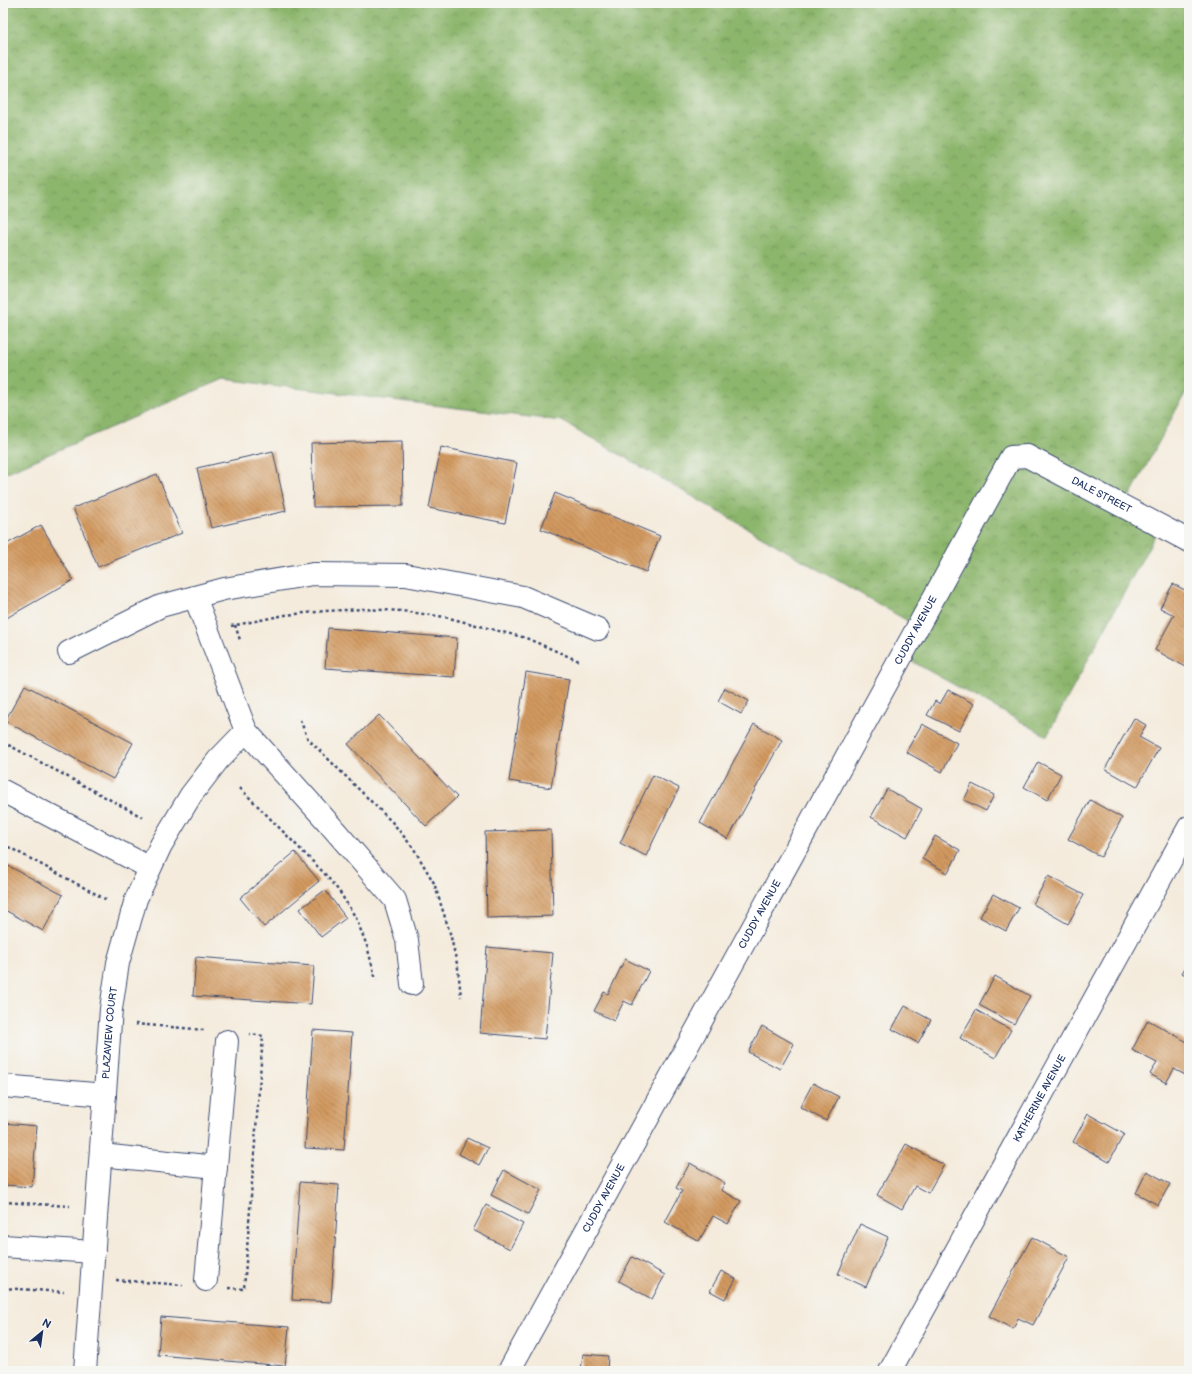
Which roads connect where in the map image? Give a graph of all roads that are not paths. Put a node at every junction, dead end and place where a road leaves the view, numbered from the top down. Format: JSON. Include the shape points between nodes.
{"nodes":[{"id":1,"x":1011,"y":457,"type":"joint"},
{"id":2,"x":1189,"y":542,"type":"edge"},
{"id":3,"x":195,"y":597,"type":"junction"},
{"id":4,"x":598,"y":629,"type":"dead end"},
{"id":5,"x":70,"y":652,"type":"dead end"},
{"id":6,"x":246,"y":732,"type":"junction"},
{"id":7,"x":3,"y":791,"type":"edge"},
{"id":8,"x":1189,"y":827,"type":"edge"},
{"id":9,"x":150,"y":868,"type":"junction"},
{"id":10,"x":412,"y":984,"type":"dead end"},
{"id":11,"x":227,"y":1041,"type":"dead end"},
{"id":12,"x":3,"y":1086,"type":"edge"},
{"id":13,"x":105,"y":1095,"type":"junction"},
{"id":14,"x":101,"y":1155,"type":"junction"},
{"id":15,"x":216,"y":1166,"type":"junction"},
{"id":16,"x":3,"y":1246,"type":"edge"},
{"id":17,"x":94,"y":1252,"type":"junction"},
{"id":18,"x":206,"y":1280,"type":"dead end"},
{"id":19,"x":86,"y":1371,"type":"edge"},
{"id":20,"x":509,"y":1371,"type":"edge"},
{"id":21,"x":890,"y":1371,"type":"edge"}],
"edges":[{"from":1,"to":2,"type":"street","name":"DALE STREET","via":[[1027,456]]},
{"from":1,"to":20,"type":"street","name":"CUDDY AVENUE"},
{"from":3,"to":4,"type":"street","via":[[224,589],[313,574],[406,576],[523,597]]},
{"from":3,"to":5,"type":"street","via":[[161,606]]},
{"from":3,"to":6,"type":"street"},
{"from":6,"to":9,"type":"street","name":"PLAZAVIEW COURT","via":[[218,760],[191,795]]},
{"from":6,"to":10,"type":"street","via":[[395,900],[407,940]]},
{"from":7,"to":9,"type":"street"},
{"from":8,"to":21,"type":"street","name":"KATHERINE AVENUE"},
{"from":9,"to":13,"type":"street","name":"PLAZAVIEW COURT","via":[[136,898],[118,962],[111,1009]]},
{"from":11,"to":15,"type":"street"},
{"from":12,"to":13,"type":"street"},
{"from":13,"to":14,"type":"street","name":"PLAZAVIEW COURT"},
{"from":14,"to":15,"type":"street"},
{"from":14,"to":17,"type":"street","name":"PLAZAVIEW COURT"},
{"from":15,"to":18,"type":"street"},
{"from":16,"to":17,"type":"street"},
{"from":17,"to":19,"type":"street","name":"PLAZAVIEW COURT"}]}
